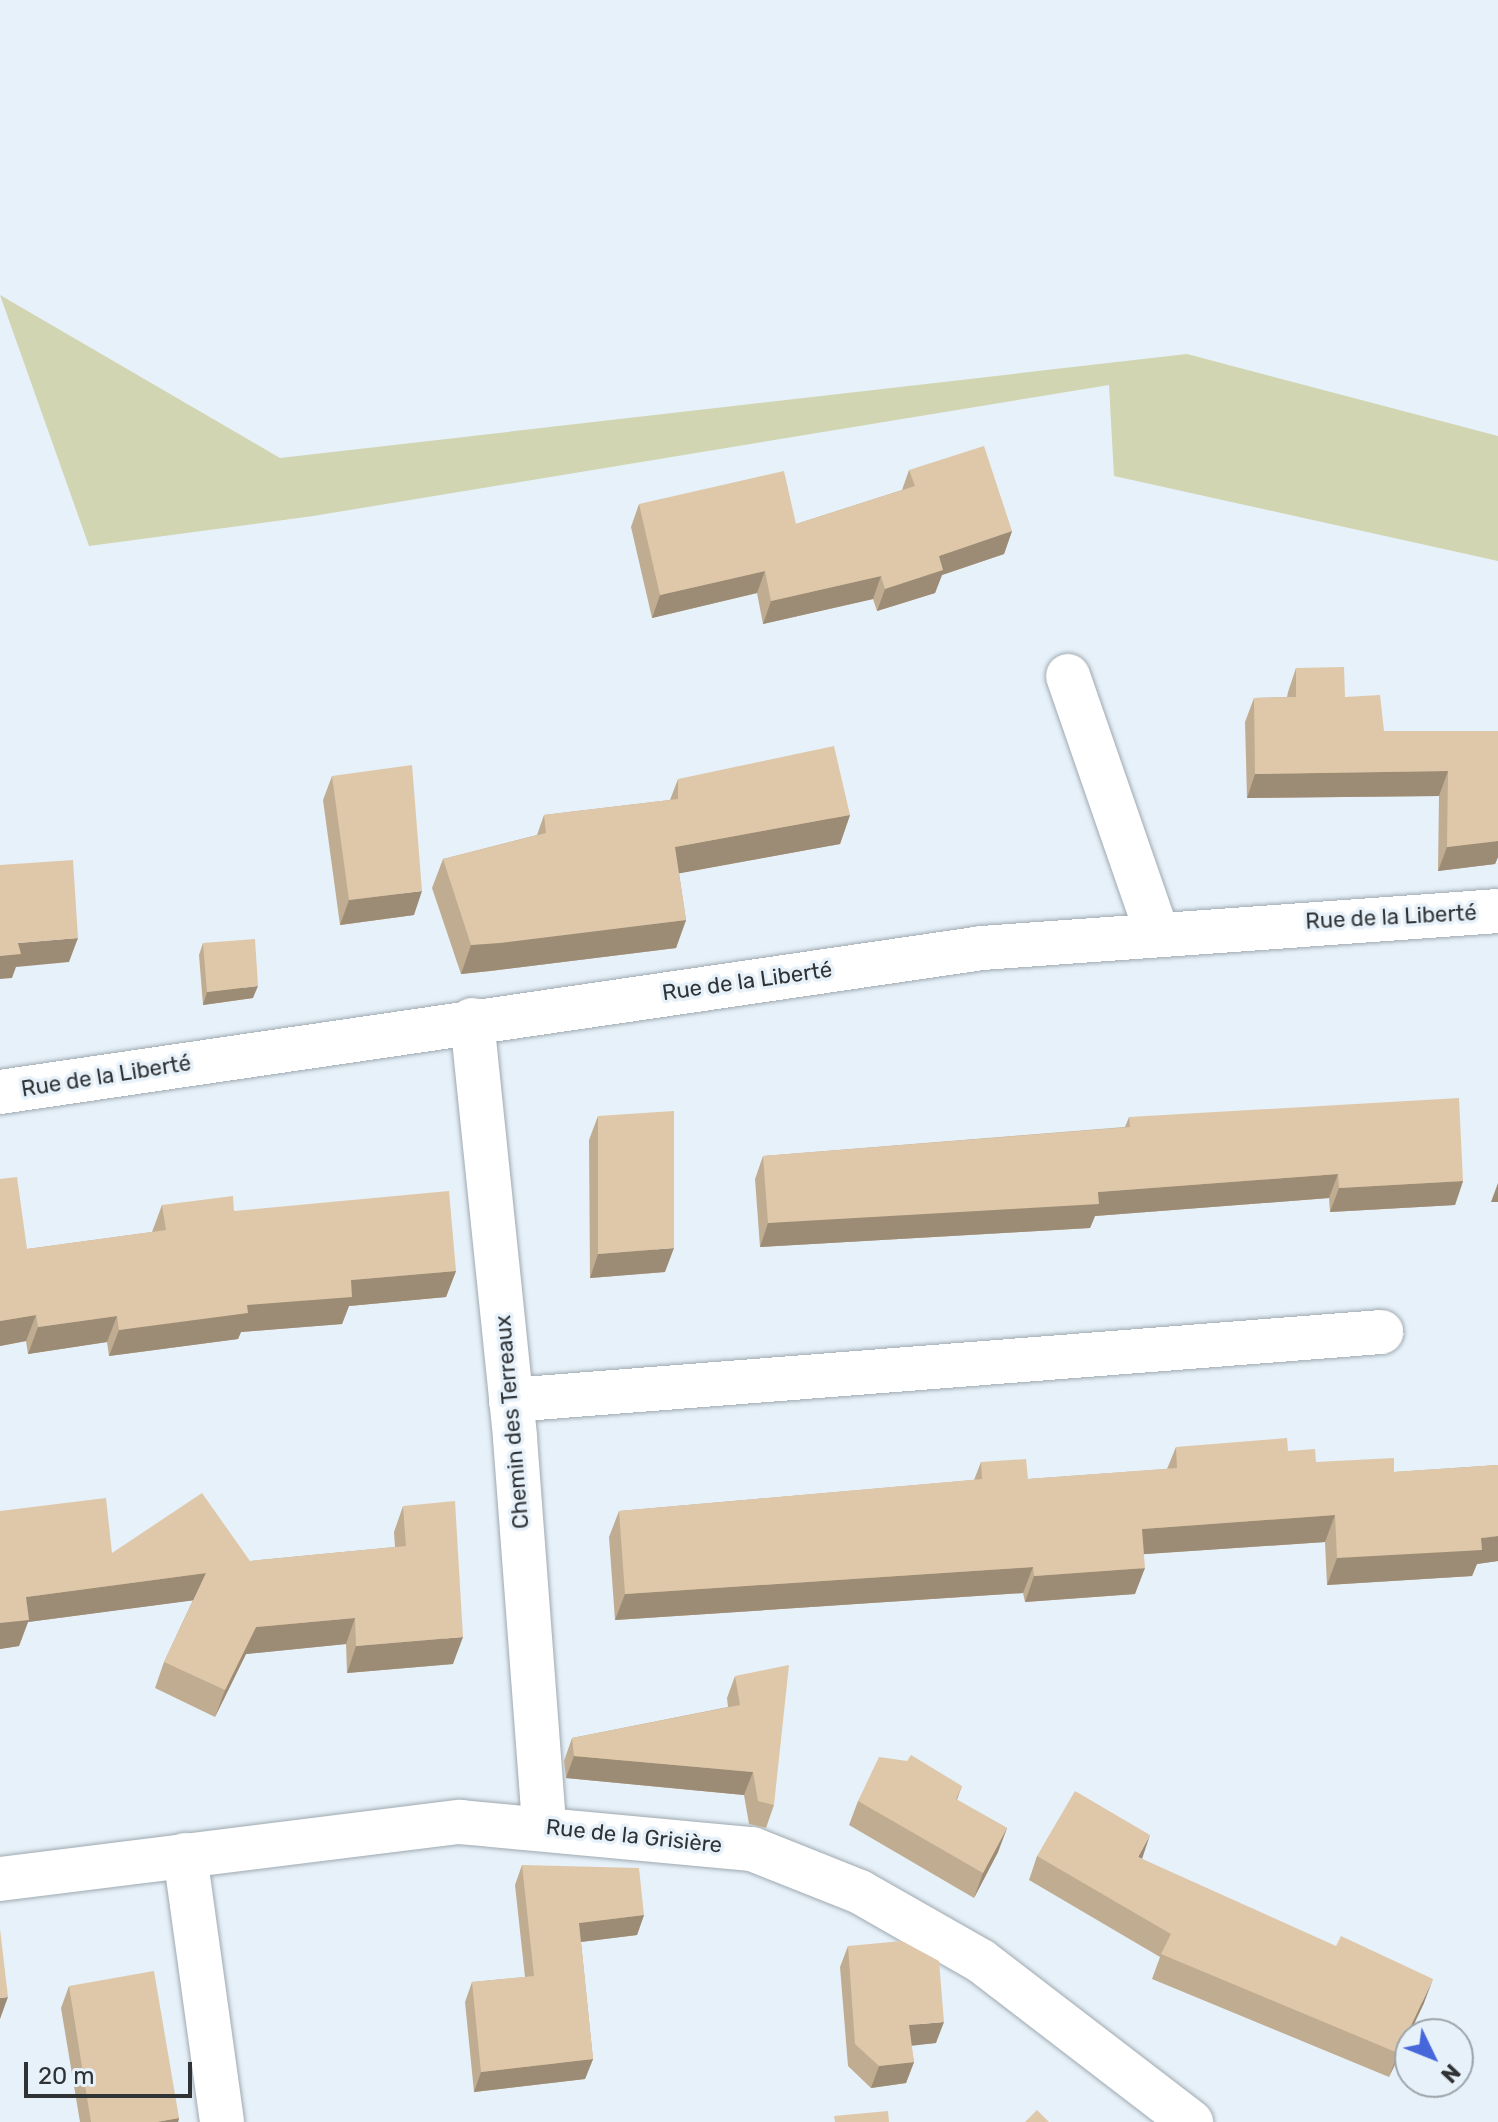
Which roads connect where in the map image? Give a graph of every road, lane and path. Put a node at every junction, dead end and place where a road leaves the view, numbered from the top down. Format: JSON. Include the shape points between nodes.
{"nodes":[{"id":1,"x":1068,"y":676,"type":"dead end"},
{"id":2,"x":1498,"y":911,"type":"edge"},
{"id":3,"x":1156,"y":930,"type":"junction"},
{"id":4,"x":472,"y":1020,"type":"junction"},
{"id":5,"x":0,"y":1092,"type":"edge"},
{"id":6,"x":1381,"y":1332,"type":"dead end"},
{"id":7,"x":511,"y":1400,"type":"junction"},
{"id":8,"x":544,"y":1825,"type":"junction"},
{"id":9,"x":185,"y":1855,"type":"junction"},
{"id":10,"x":0,"y":1879,"type":"edge"},
{"id":11,"x":222,"y":2122,"type":"edge"},
{"id":12,"x":1191,"y":2122,"type":"edge"}],
"edges":[{"from":1,"to":3,"type":"street"},
{"from":2,"to":3,"type":"street","name":"Rue de la Liberté"},
{"from":3,"to":4,"type":"street","name":"Rue de la Liberté"},
{"from":4,"to":5,"type":"street","name":"Rue de la Liberté"},
{"from":4,"to":7,"type":"street","name":"Chemin des Terreaux"},
{"from":6,"to":7,"type":"street"},
{"from":7,"to":8,"type":"street","name":"Chemin des Terreaux"},
{"from":8,"to":9,"type":"street","name":"Rue de la Grisière","via":[[460,1822]]},
{"from":8,"to":12,"type":"street","name":"Rue de la Grisière","via":[[752,1849],[860,1892],[981,1961]]},
{"from":9,"to":10,"type":"street","name":"Rue de la Grisière"},
{"from":9,"to":11,"type":"street"}]}
